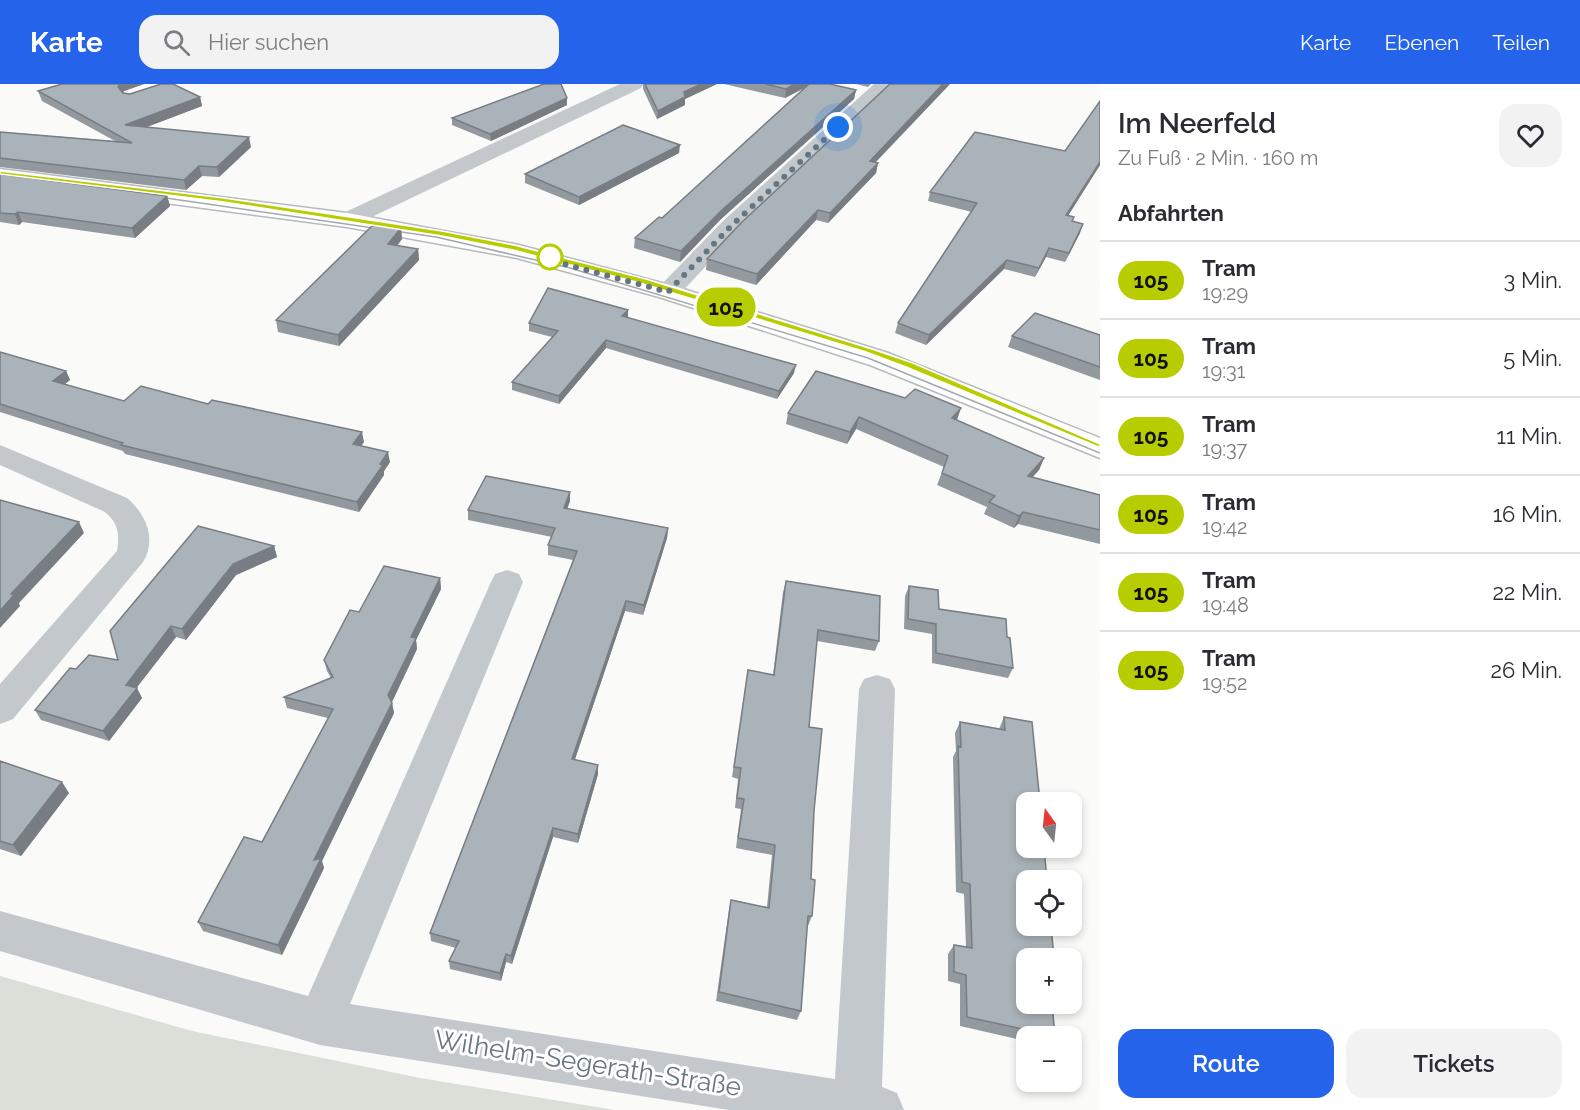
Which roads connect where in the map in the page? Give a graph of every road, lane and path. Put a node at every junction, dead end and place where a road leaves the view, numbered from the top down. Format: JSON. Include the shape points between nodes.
{"nodes":[{"id":1,"x":635,"y":84,"type":"edge"},
{"id":2,"x":879,"y":90,"type":"edge"},
{"id":3,"x":851,"y":91,"type":"edge"},
{"id":4,"x":0,"y":175,"type":"edge"},
{"id":5,"x":347,"y":220,"type":"junction"},
{"id":6,"x":668,"y":292,"type":"junction"},
{"id":7,"x":1100,"y":449,"type":"edge"},
{"id":8,"x":0,"y":454,"type":"edge"},
{"id":9,"x":507,"y":582,"type":"dead end"},
{"id":10,"x":877,"y":689,"type":"dead end"},
{"id":11,"x":0,"y":708,"type":"edge"},
{"id":12,"x":0,"y":931,"type":"edge"},
{"id":13,"x":320,"y":1022,"type":"junction"},
{"id":14,"x":869,"y":1107,"type":"edge"}],
"edges":[{"from":1,"to":5,"type":"street"},
{"from":2,"to":3,"type":"street"},
{"from":2,"to":6,"type":"street","via":[[730,227]]},
{"from":4,"to":5,"type":"main road"},
{"from":5,"to":6,"type":"main road","via":[[519,252]]},
{"from":6,"to":7,"type":"main road","via":[[879,359]]},
{"from":8,"to":11,"type":"street","via":[[116,505],[126,512],[135,533],[132,554]]},
{"from":9,"to":13,"type":"street"},
{"from":10,"to":14,"type":"street","name":"Wilhelm-Segerath-Straße"},
{"from":12,"to":13,"type":"street","name":"Wilhelm-Segerath-Straße"},
{"from":13,"to":14,"type":"street","name":"Wilhelm-Segerath-Straße"}]}
